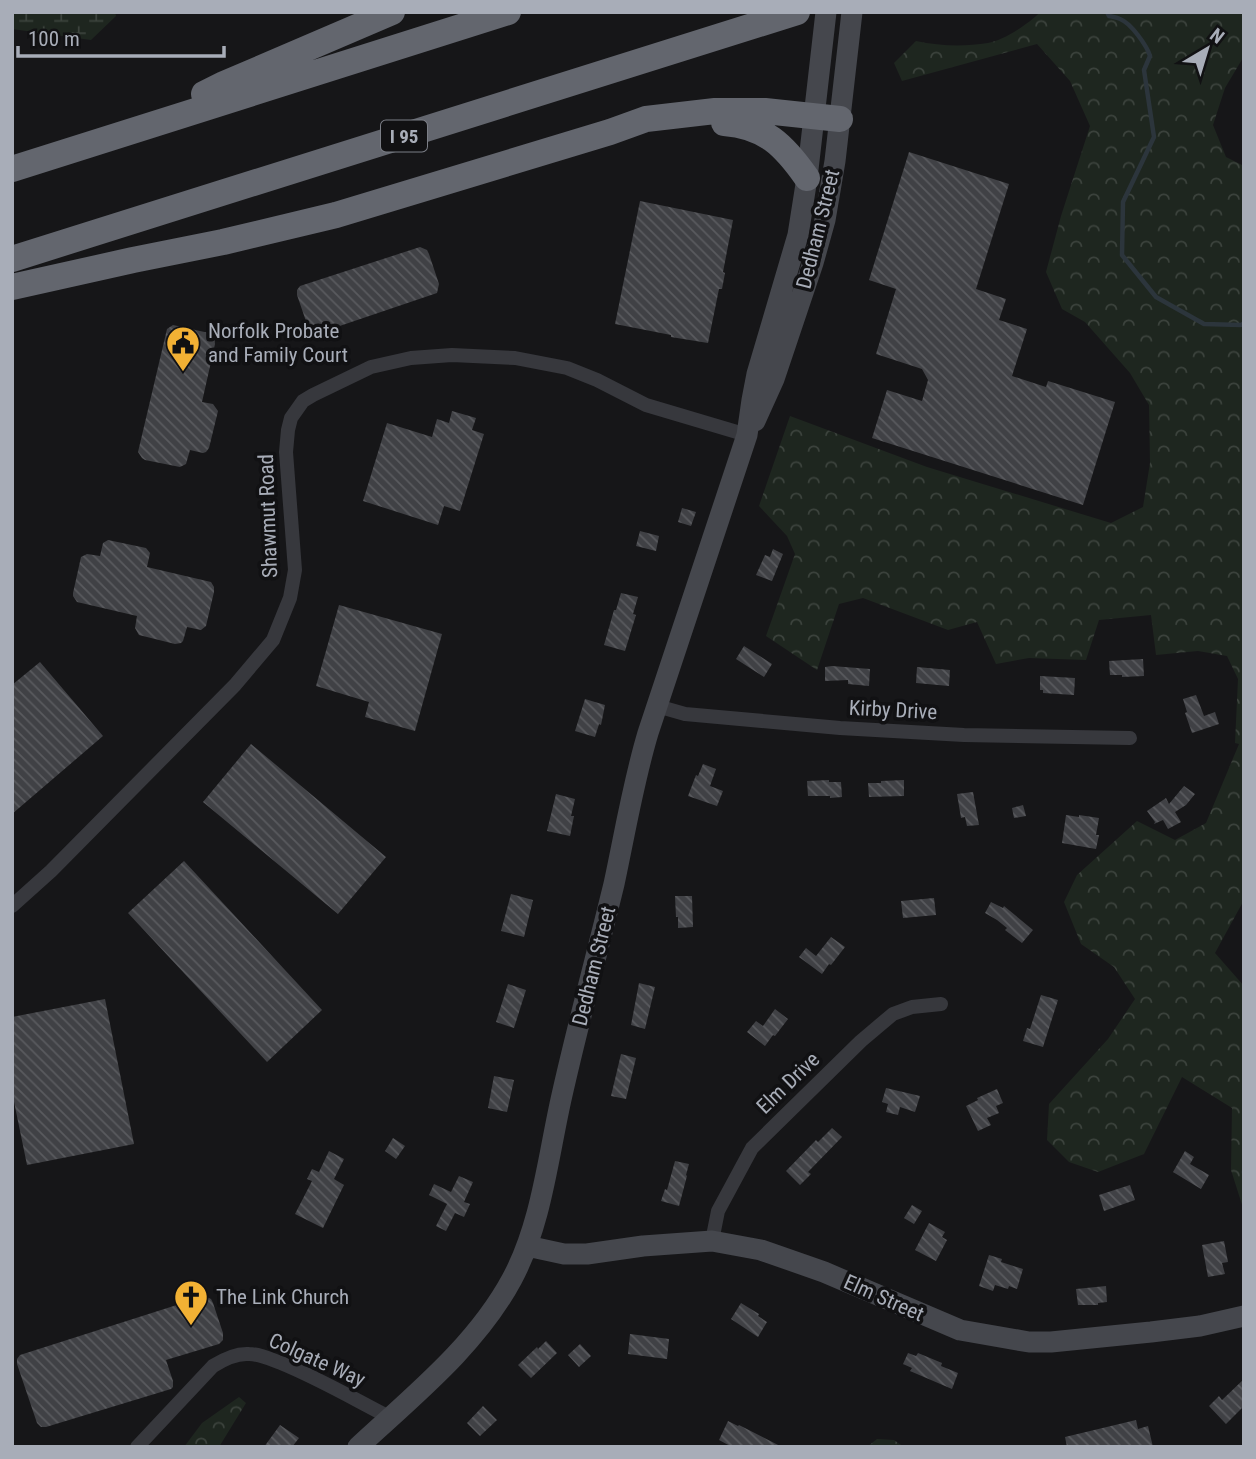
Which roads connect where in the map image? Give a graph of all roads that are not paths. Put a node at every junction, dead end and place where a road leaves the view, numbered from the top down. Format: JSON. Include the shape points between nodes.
{"nodes":[{"id":1,"x":392,"y":12,"type":"edge"},
{"id":2,"x":508,"y":12,"type":"edge"},
{"id":3,"x":797,"y":12,"type":"edge"},
{"id":4,"x":852,"y":17,"type":"edge"},
{"id":5,"x":825,"y":21,"type":"edge"},
{"id":6,"x":827,"y":117,"type":"junction"},
{"id":7,"x":130,"y":132,"type":"junction"},
{"id":8,"x":611,"y":132,"type":"junction"},
{"id":9,"x":12,"y":169,"type":"edge"},
{"id":10,"x":807,"y":178,"type":"junction"},
{"id":11,"x":12,"y":259,"type":"edge"},
{"id":12,"x":12,"y":287,"type":"edge"},
{"id":13,"x":747,"y":435,"type":"junction"},
{"id":14,"x":657,"y":706,"type":"junction"},
{"id":15,"x":1130,"y":738,"type":"dead end"},
{"id":16,"x":12,"y":906,"type":"edge"},
{"id":17,"x":942,"y":1003,"type":"dead end"},
{"id":18,"x":712,"y":1241,"type":"junction"},
{"id":19,"x":527,"y":1246,"type":"junction"},
{"id":20,"x":1244,"y":1316,"type":"edge"},
{"id":21,"x":390,"y":1418,"type":"junction"},
{"id":22,"x":136,"y":1447,"type":"edge"},
{"id":23,"x":358,"y":1447,"type":"edge"}],
"edges":[{"from":1,"to":7,"type":"highway","via":[[225,84]]},
{"from":2,"to":7,"type":"highway"},
{"from":3,"to":11,"type":"highway","number":"I 95"},
{"from":4,"to":6,"type":"main road","name":"Dedham Street"},
{"from":5,"to":6,"type":"main road","name":"Dedham Street"},
{"from":6,"to":8,"type":"highway","via":[[690,113],[646,119]]},
{"from":6,"to":10,"type":"main road","name":"Dedham Street"},
{"from":6,"to":13,"type":"main road","name":"Dedham Street","via":[[832,185],[817,248],[771,388]]},
{"from":7,"to":9,"type":"highway"},
{"from":8,"to":10,"type":"highway","via":[[710,122],[739,124],[774,140]]},
{"from":8,"to":12,"type":"highway","via":[[324,218]]},
{"from":10,"to":13,"type":"main road","name":"Dedham Street","via":[[798,234],[757,374]]},
{"from":13,"to":14,"type":"main road","name":"Dedham Street"},
{"from":13,"to":16,"type":"street","name":"Shawmut Road","via":[[640,403],[573,370],[515,358],[411,358],[371,367],[303,401],[291,418],[286,452],[295,570],[290,598],[273,639],[235,685]]},
{"from":14,"to":15,"type":"street","name":"Kirby Drive","via":[[685,714],[840,728]]},
{"from":14,"to":19,"type":"main road","name":"Dedham Street","via":[[637,771]]},
{"from":17,"to":18,"type":"street","name":"Elm Drive","via":[[894,1014],[752,1148],[718,1211]]},
{"from":18,"to":19,"type":"main road","name":"Elm Street","via":[[587,1254]]},
{"from":18,"to":20,"type":"main road","name":"Elm Street","via":[[761,1250],[824,1272],[960,1330],[1029,1342],[1151,1332]]},
{"from":19,"to":21,"type":"main road","name":"Dedham Street","via":[[488,1315]]},
{"from":21,"to":22,"type":"street","name":"Colgate Way","via":[[292,1367],[247,1353],[213,1366]]},
{"from":21,"to":23,"type":"main road","name":"Dedham Street"}]}
